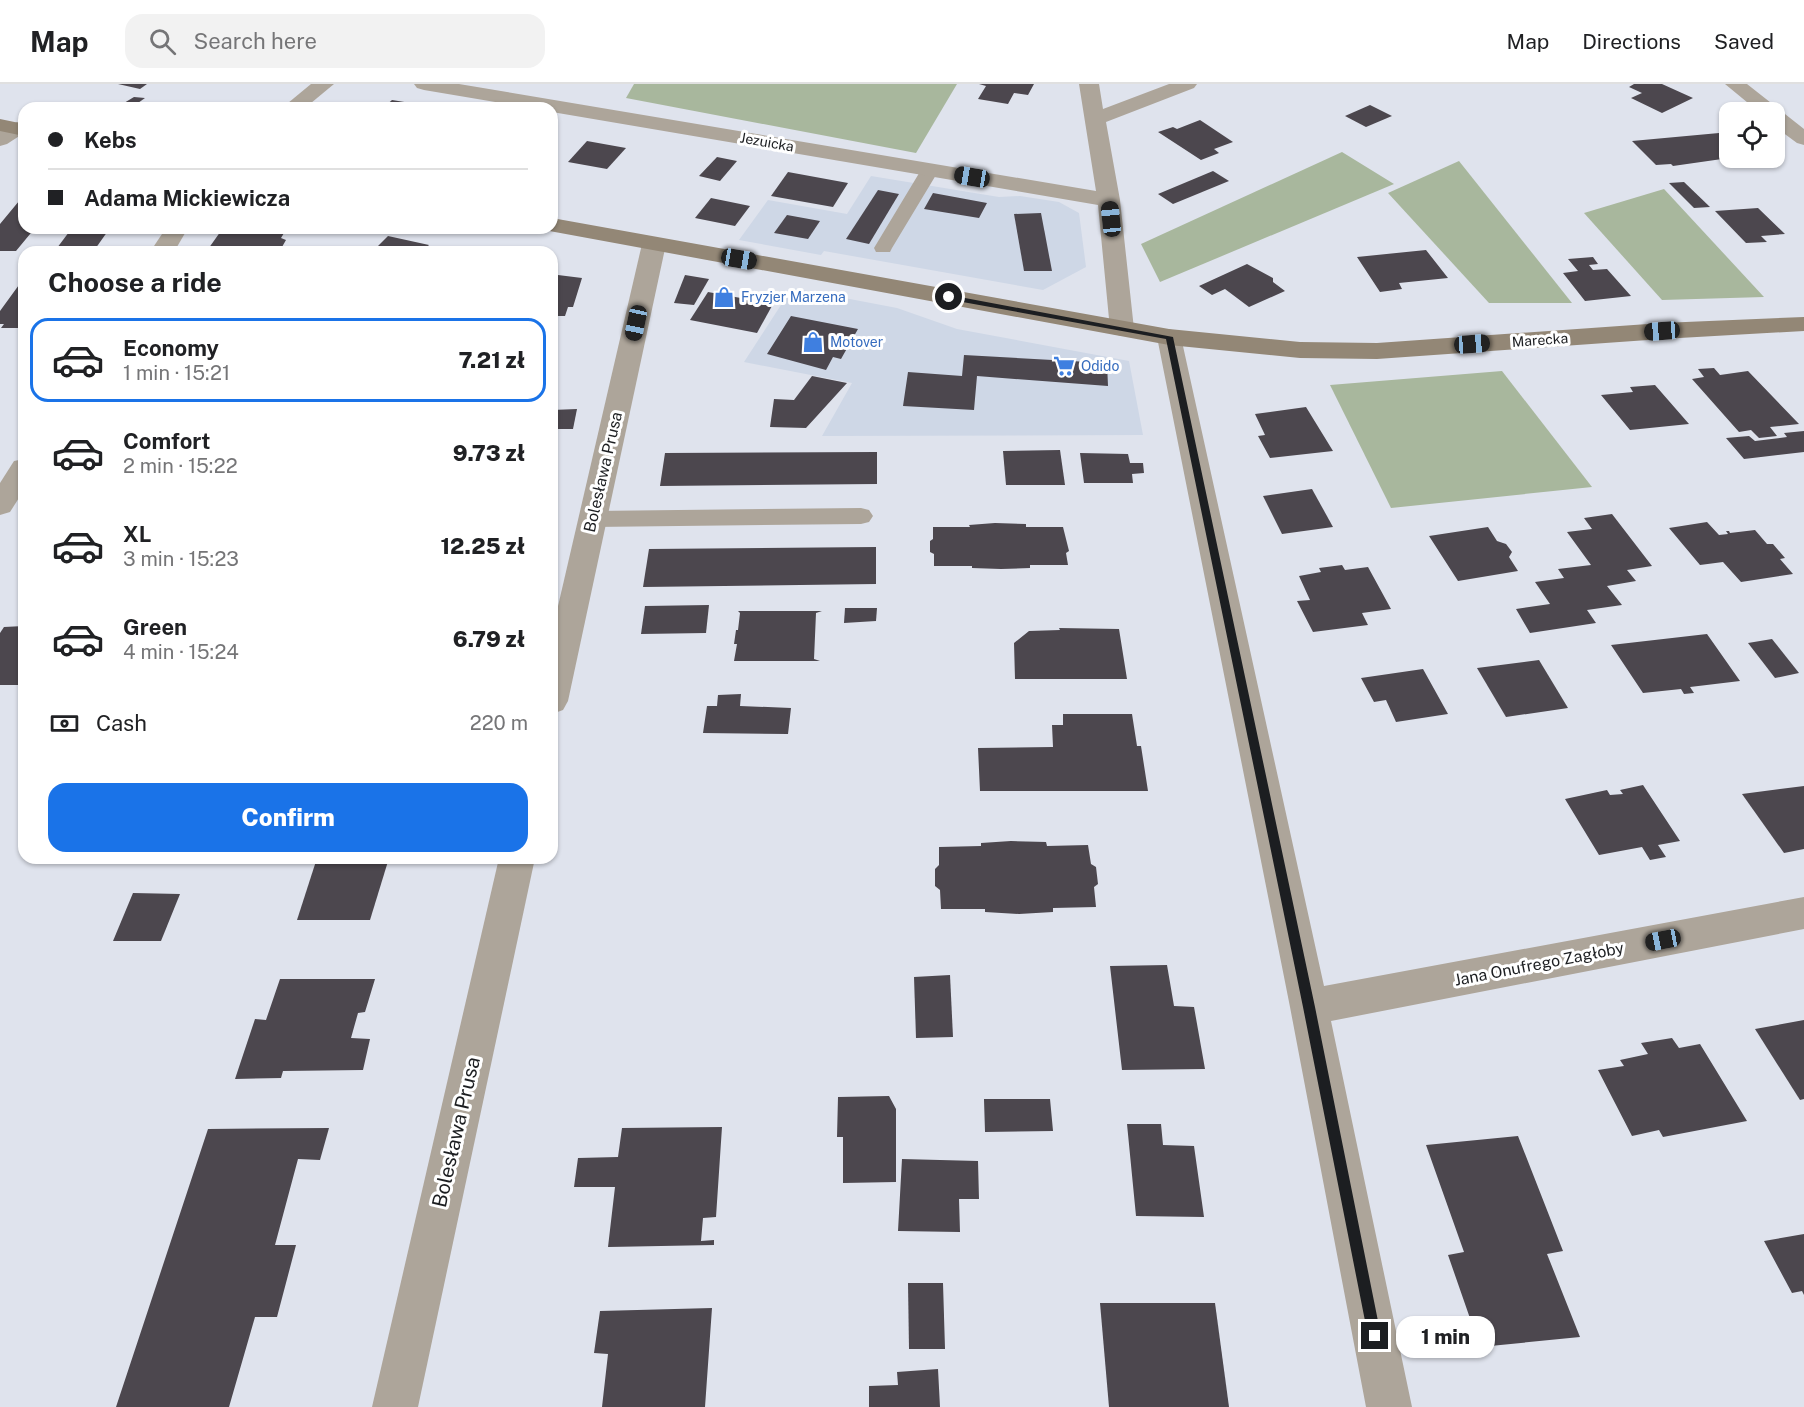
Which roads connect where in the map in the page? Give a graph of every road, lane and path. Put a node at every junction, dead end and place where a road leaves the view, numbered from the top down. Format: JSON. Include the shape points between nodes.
{"nodes":[{"id":1,"x":324,"y":84,"type":"edge"},
{"id":2,"x":424,"y":84,"type":"edge"},
{"id":3,"x":1089,"y":84,"type":"edge"},
{"id":4,"x":1187,"y":84,"type":"edge"},
{"id":5,"x":1735,"y":84,"type":"edge"},
{"id":6,"x":300,"y":102,"type":"edge"},
{"id":7,"x":530,"y":102,"type":"edge"},
{"id":8,"x":1758,"y":102,"type":"edge"},
{"id":9,"x":558,"y":107,"type":"edge"},
{"id":10,"x":1095,"y":119,"type":"junction"},
{"id":11,"x":1785,"y":124,"type":"edge"},
{"id":12,"x":1804,"y":139,"type":"edge"},
{"id":13,"x":930,"y":170,"type":"junction"},
{"id":14,"x":1109,"y":200,"type":"junction"},
{"id":15,"x":558,"y":226,"type":"edge"},
{"id":16,"x":654,"y":243,"type":"junction"},
{"id":17,"x":883,"y":249,"type":"dead end"},
{"id":18,"x":1804,"y":324,"type":"edge"},
{"id":19,"x":1122,"y":329,"type":"junction"},
{"id":20,"x":1169,"y":337,"type":"junction"},
{"id":21,"x":18,"y":477,"type":"edge"},
{"id":22,"x":0,"y":505,"type":"edge"},
{"id":23,"x":861,"y":516,"type":"dead end"},
{"id":24,"x":592,"y":519,"type":"junction"},
{"id":25,"x":558,"y":674,"type":"edge"},
{"id":26,"x":516,"y":864,"type":"edge"},
{"id":27,"x":1804,"y":913,"type":"edge"},
{"id":28,"x":1309,"y":1007,"type":"junction"},
{"id":29,"x":395,"y":1407,"type":"edge"},
{"id":30,"x":1389,"y":1407,"type":"edge"}],
"edges":[{"from":1,"to":6,"type":"street"},
{"from":2,"to":7,"type":"street","name":"Jezuicka"},
{"from":3,"to":10,"type":"street"},
{"from":4,"to":10,"type":"street"},
{"from":5,"to":8,"type":"street"},
{"from":9,"to":13,"type":"street","name":"Jezuicka"},
{"from":10,"to":14,"type":"street"},
{"from":11,"to":12,"type":"street"},
{"from":13,"to":14,"type":"street","name":"Jezuicka"},
{"from":13,"to":17,"type":"lane"},
{"from":14,"to":19,"type":"street"},
{"from":15,"to":16,"type":"street","name":"Marecka"},
{"from":16,"to":19,"type":"street","name":"Marecka"},
{"from":16,"to":24,"type":"street","name":"Bolesława Prusa"},
{"from":18,"to":20,"type":"street","name":"Marecka","via":[[1377,351],[1300,350]]},
{"from":19,"to":20,"type":"street","name":"Marecka"},
{"from":20,"to":28,"type":"street"},
{"from":21,"to":22,"type":"street"},
{"from":23,"to":24,"type":"lane"},
{"from":24,"to":25,"type":"street","name":"Bolesława Prusa"},
{"from":26,"to":29,"type":"street","name":"Bolesława Prusa"},
{"from":27,"to":28,"type":"street","name":"Jana Onufrego Zagłoby"},
{"from":28,"to":30,"type":"street"}]}
